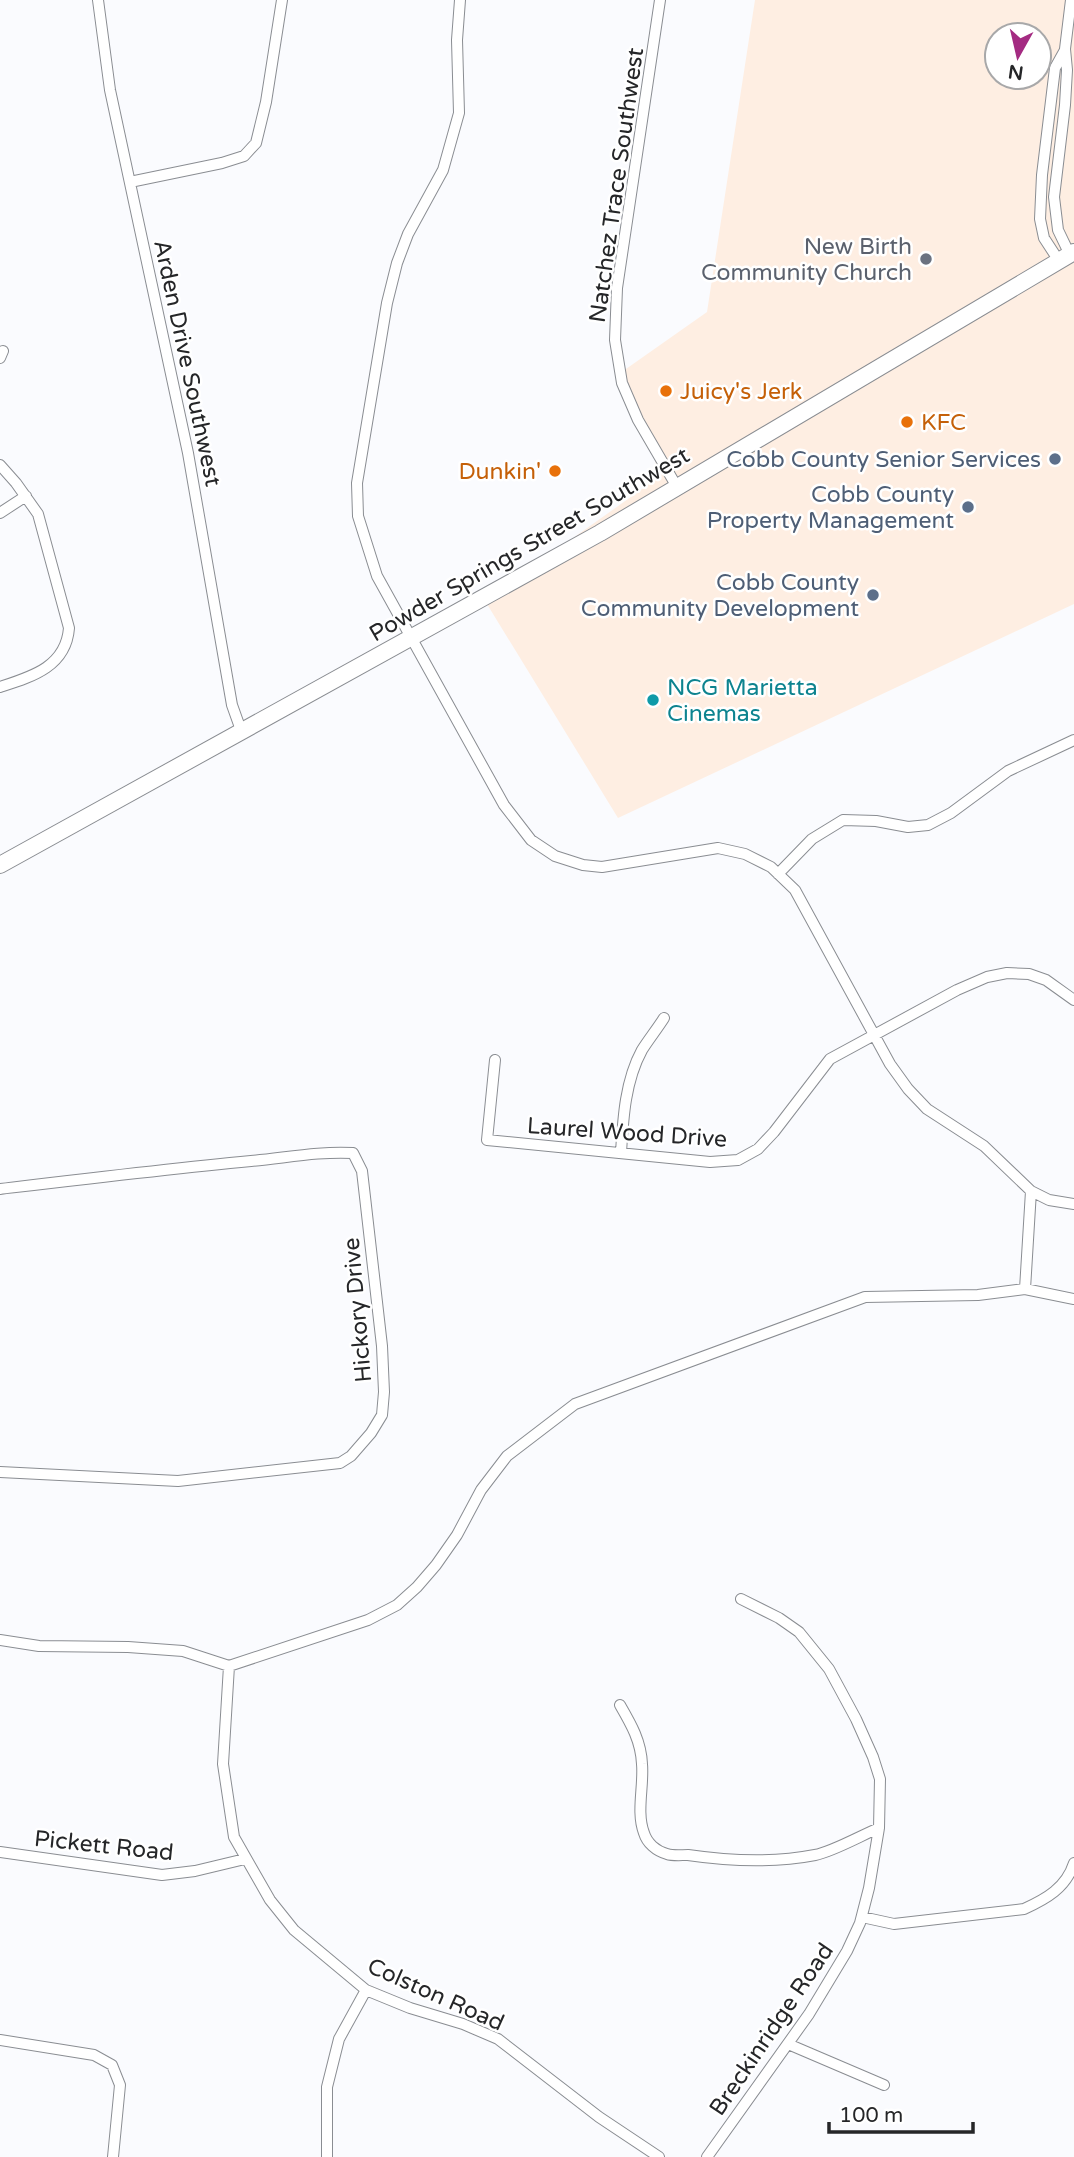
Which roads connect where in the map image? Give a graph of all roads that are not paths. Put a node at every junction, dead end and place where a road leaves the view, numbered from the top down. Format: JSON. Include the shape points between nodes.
{"nodes":[{"id":1,"x":98,"y":0,"type":"edge"},
{"id":2,"x":282,"y":0,"type":"edge"},
{"id":3,"x":460,"y":0,"type":"edge"},
{"id":4,"x":660,"y":0,"type":"edge"},
{"id":5,"x":1071,"y":0,"type":"edge"},
{"id":6,"x":1065,"y":50,"type":"junction"},
{"id":7,"x":130,"y":182,"type":"junction"},
{"id":8,"x":1068,"y":256,"type":"edge"},
{"id":9,"x":0,"y":465,"type":"edge"},
{"id":10,"x":677,"y":487,"type":"junction"},
{"id":11,"x":26,"y":496,"type":"junction"},
{"id":12,"x":0,"y":513,"type":"edge"},
{"id":13,"x":412,"y":637,"type":"junction"},
{"id":14,"x":0,"y":687,"type":"edge"},
{"id":15,"x":242,"y":733,"type":"junction"},
{"id":16,"x":1074,"y":740,"type":"edge"},
{"id":17,"x":0,"y":865,"type":"edge"},
{"id":18,"x":778,"y":874,"type":"junction"},
{"id":19,"x":1074,"y":1000,"type":"edge"},
{"id":20,"x":664,"y":1018,"type":"dead end"},
{"id":21,"x":874,"y":1034,"type":"junction"},
{"id":22,"x":495,"y":1060,"type":"dead end"},
{"id":23,"x":621,"y":1153,"type":"junction"},
{"id":24,"x":0,"y":1189,"type":"edge"},
{"id":25,"x":1031,"y":1191,"type":"junction"},
{"id":26,"x":1074,"y":1203,"type":"edge"},
{"id":27,"x":1026,"y":1289,"type":"junction"},
{"id":28,"x":1074,"y":1299,"type":"edge"},
{"id":29,"x":0,"y":1472,"type":"edge"},
{"id":30,"x":741,"y":1599,"type":"dead end"},
{"id":31,"x":0,"y":1640,"type":"edge"},
{"id":32,"x":229,"y":1666,"type":"junction"},
{"id":33,"x":620,"y":1705,"type":"dead end"},
{"id":34,"x":879,"y":1828,"type":"junction"},
{"id":35,"x":0,"y":1852,"type":"edge"},
{"id":36,"x":245,"y":1859,"type":"junction"},
{"id":37,"x":1074,"y":1863,"type":"edge"},
{"id":38,"x":862,"y":1917,"type":"junction"},
{"id":39,"x":366,"y":1990,"type":"junction"},
{"id":40,"x":0,"y":2040,"type":"edge"},
{"id":41,"x":788,"y":2044,"type":"junction"},
{"id":42,"x":884,"y":2085,"type":"dead end"},
{"id":43,"x":113,"y":2157,"type":"edge"},
{"id":44,"x":327,"y":2157,"type":"edge"},
{"id":45,"x":659,"y":2157,"type":"edge"},
{"id":46,"x":707,"y":2157,"type":"edge"}],
"edges":[{"from":1,"to":7,"type":"street","name":"Arden Drive Southwest","via":[[110,90]]},
{"from":2,"to":7,"type":"street","via":[[256,143],[244,156],[222,163]]},
{"from":3,"to":13,"type":"street","via":[[459,113],[443,170],[424,200],[397,263],[357,484],[358,516],[371,561]]},
{"from":4,"to":10,"type":"street","name":"Natchez Trace Southwest","via":[[617,288],[615,340],[622,383]]},
{"from":5,"to":6,"type":"street"},
{"from":6,"to":8,"type":"street","via":[[1066,89],[1055,197],[1058,230]]},
{"from":6,"to":8,"type":"street","via":[[1055,68],[1039,200],[1047,244]]},
{"from":7,"to":15,"type":"street","name":"Arden Drive Southwest","via":[[188,453],[232,705]]},
{"from":8,"to":10,"type":"main road","name":"Powder Springs Street Southwest"},
{"from":9,"to":11,"type":"street"},
{"from":10,"to":13,"type":"main road","name":"Powder Springs Street Southwest"},
{"from":11,"to":12,"type":"street"},
{"from":11,"to":14,"type":"street","via":[[42,526],[68,635],[54,663]]},
{"from":13,"to":15,"type":"main road","name":"Powder Springs Street Southwest"},
{"from":13,"to":18,"type":"street","via":[[504,805],[531,840],[555,856],[602,867],[718,848],[745,854]]},
{"from":15,"to":17,"type":"main road","name":"Powder Springs Street Southwest"},
{"from":16,"to":18,"type":"street","via":[[1008,771],[951,813],[928,824],[908,827],[843,820],[812,839]]},
{"from":18,"to":21,"type":"street","via":[[795,890]]},
{"from":19,"to":21,"type":"street","name":"Laurel Wood Drive","via":[[1046,980],[1007,973],[957,990]]},
{"from":20,"to":23,"type":"street","via":[[641,1052],[631,1083]]},
{"from":21,"to":23,"type":"street","name":"Laurel Wood Drive","via":[[830,1059],[775,1132],[738,1160],[710,1162]]},
{"from":21,"to":25,"type":"street","via":[[908,1089],[928,1109],[984,1146]]},
{"from":22,"to":23,"type":"street","name":"Laurel Wood Drive","via":[[487,1140]]},
{"from":24,"to":29,"type":"street","name":"Hickory Drive","via":[[353,1153],[362,1171],[384,1392],[382,1415],[358,1448],[340,1463],[178,1481]]},
{"from":25,"to":26,"type":"street","via":[[1049,1200]]},
{"from":25,"to":27,"type":"street"},
{"from":27,"to":28,"type":"street"},
{"from":27,"to":32,"type":"street","via":[[978,1295],[865,1297],[575,1405],[507,1456],[436,1565],[397,1605],[368,1620]]},
{"from":30,"to":34,"type":"street","name":"Breckinridge Road","via":[[799,1632],[829,1669],[880,1779]]},
{"from":31,"to":32,"type":"street","via":[[39,1646],[183,1651]]},
{"from":32,"to":36,"type":"street","name":"Colston Road","via":[[223,1764],[234,1837]]},
{"from":33,"to":34,"type":"street","via":[[640,1745],[644,1833],[659,1850],[709,1858],[780,1860],[819,1854]]},
{"from":34,"to":38,"type":"street","name":"Breckinridge Road"},
{"from":35,"to":36,"type":"street","name":"Pickett Road","via":[[162,1875]]},
{"from":36,"to":39,"type":"street","name":"Colston Road","via":[[294,1930]]},
{"from":37,"to":38,"type":"street","via":[[1066,1882],[1024,1909],[894,1924]]},
{"from":38,"to":41,"type":"street","name":"Breckinridge Road","via":[[847,1951]]},
{"from":39,"to":44,"type":"street","via":[[339,2039],[327,2087]]},
{"from":39,"to":45,"type":"street","name":"Colston Road","via":[[498,2039],[598,2117]]},
{"from":40,"to":43,"type":"street","via":[[94,2054],[112,2066],[120,2085]]},
{"from":41,"to":42,"type":"street"},
{"from":41,"to":46,"type":"street","name":"Breckinridge Road"}]}
